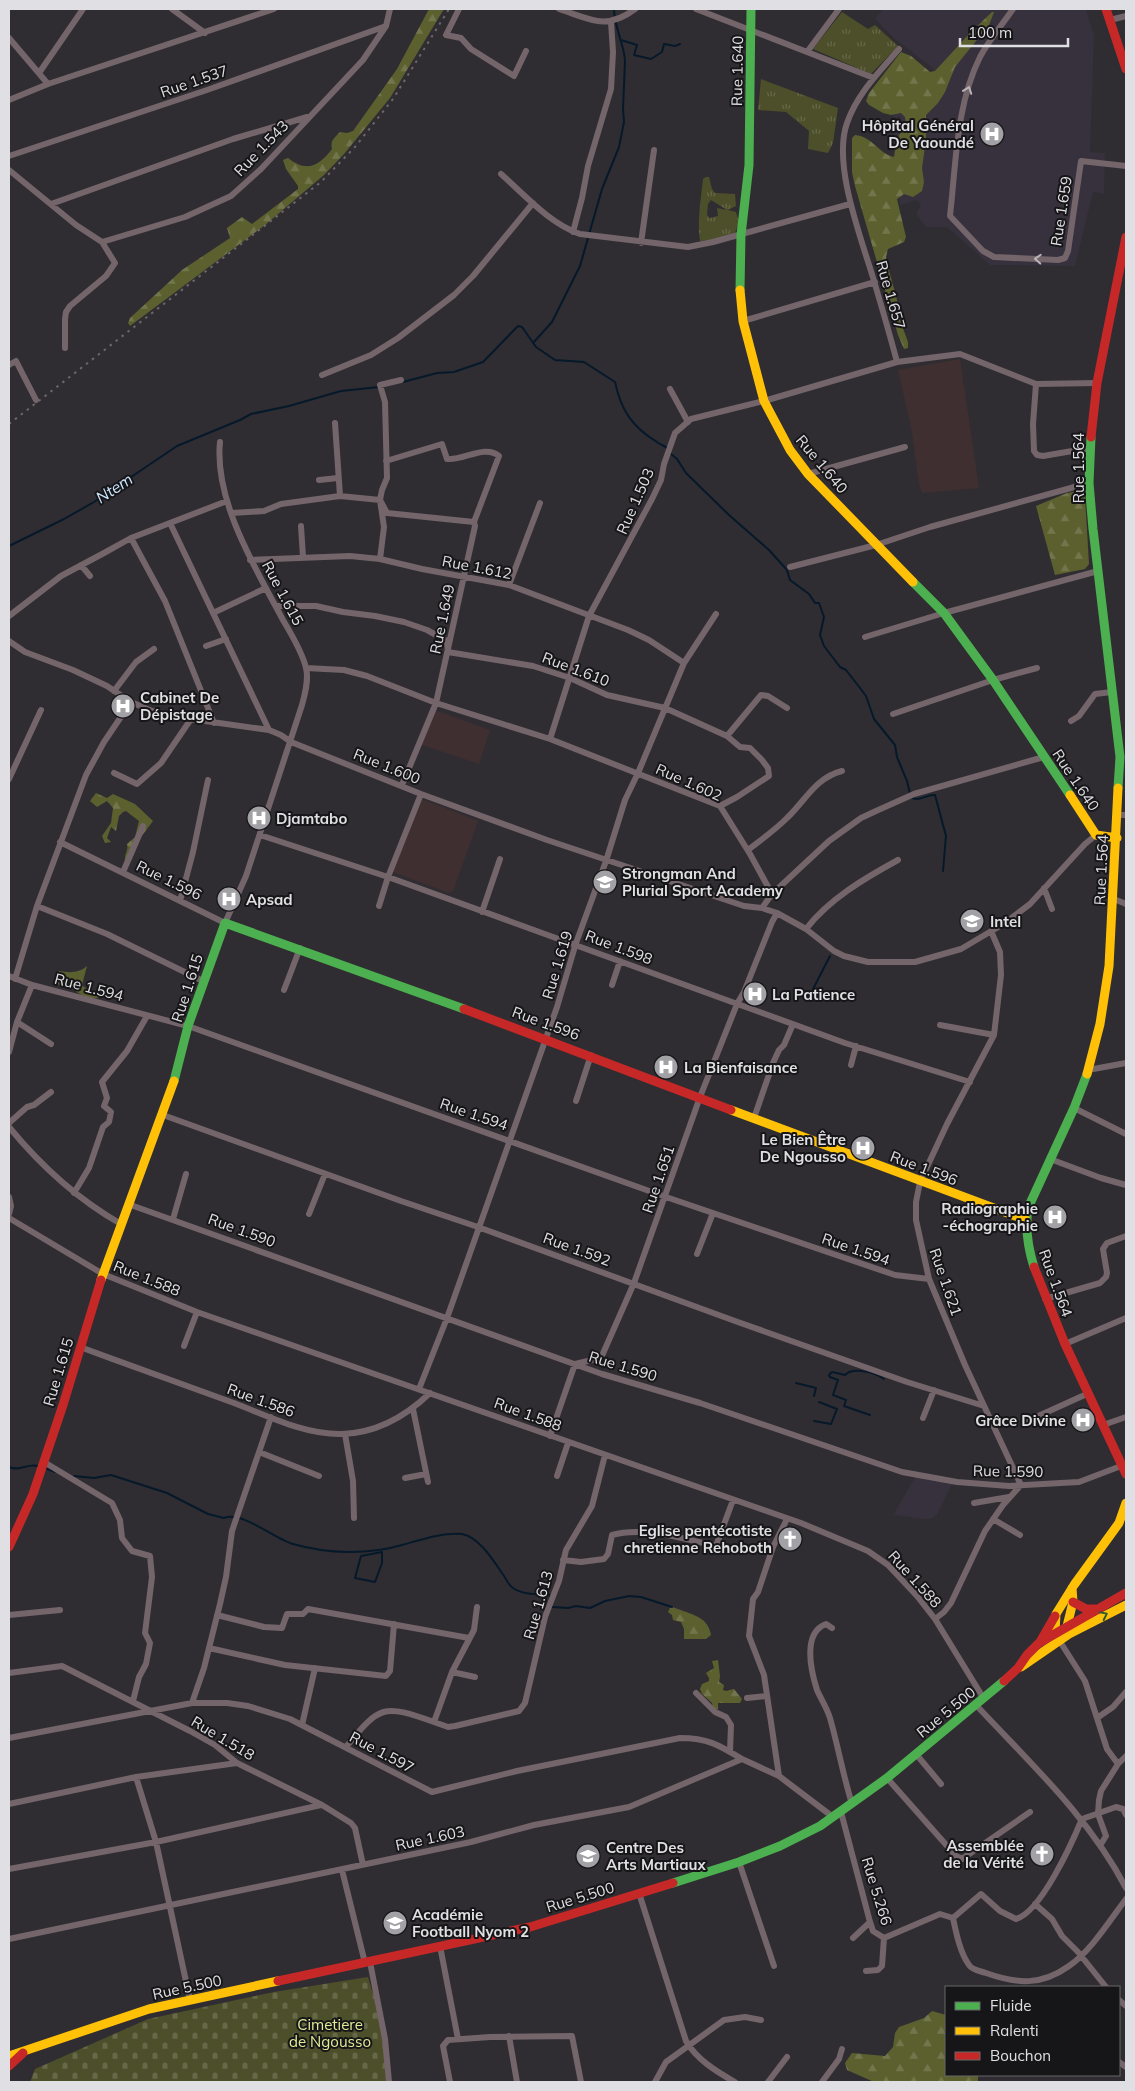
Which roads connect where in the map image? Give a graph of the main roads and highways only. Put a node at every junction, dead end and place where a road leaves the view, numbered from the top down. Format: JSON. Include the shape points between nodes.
{"nodes":[{"id":1,"x":751,"y":9,"type":"edge"},
{"id":2,"x":1106,"y":9,"type":"edge"},
{"id":3,"x":1126,"y":69,"type":"edge"},
{"id":4,"x":1126,"y":237,"type":"edge"},
{"id":5,"x":1122,"y":815,"type":"edge"},
{"id":6,"x":1117,"y":838,"type":"junction"},
{"id":7,"x":225,"y":923,"type":"joint"},
{"id":8,"x":1026,"y":1220,"type":"junction"},
{"id":9,"x":1124,"y":1466,"type":"edge"},
{"id":10,"x":1126,"y":1503,"type":"edge"},
{"id":11,"x":1126,"y":1516,"type":"edge"},
{"id":12,"x":1119,"y":1523,"type":"junction"},
{"id":13,"x":9,"y":1547,"type":"edge"},
{"id":14,"x":1072,"y":1588,"type":"junction"},
{"id":15,"x":1126,"y":1593,"type":"edge"},
{"id":16,"x":1073,"y":1602,"type":"junction"},
{"id":17,"x":1126,"y":1605,"type":"edge"},
{"id":18,"x":1096,"y":1610,"type":"junction"},
{"id":19,"x":1056,"y":1614,"type":"junction"},
{"id":20,"x":1068,"y":1630,"type":"junction"},
{"id":21,"x":1057,"y":1636,"type":"junction"},
{"id":22,"x":1039,"y":1643,"type":"junction"},
{"id":23,"x":1018,"y":1668,"type":"junction"},
{"id":24,"x":10,"y":2059,"type":"edge"}],
"edges":[{"from":1,"to":6,"type":"main road","name":"Rue 1.640","via":[[749,165],[741,235],[740,301],[764,401],[790,450],[808,474],[944,613],[994,680],[1096,835]]},
{"from":2,"to":3,"type":"main road"},
{"from":4,"to":5,"type":"main road","name":"Rue 1.564","via":[[1097,383],[1089,483],[1120,757],[1118,787]]},
{"from":5,"to":6,"type":"main road","name":"Rue 1.564"},
{"from":6,"to":8,"type":"main road","name":"Rue 1.564","via":[[1103,1007],[1088,1070],[1028,1208]]},
{"from":7,"to":8,"type":"main road","name":"Rue 1.596","via":[[591,1054]]},
{"from":7,"to":13,"type":"main road","name":"Rue 1.615","via":[[188,1026],[163,1115],[103,1274],[31,1500]]},
{"from":8,"to":9,"type":"main road","name":"Rue 1.564","via":[[1029,1252],[1045,1299]]},
{"from":10,"to":12,"type":"main road"},
{"from":11,"to":12,"type":"main road"},
{"from":12,"to":14,"type":"main road"},
{"from":14,"to":16,"type":"main road"},
{"from":14,"to":19,"type":"main road"},
{"from":15,"to":18,"type":"main road","name":"Rue 5.500"},
{"from":16,"to":18,"type":"main road","via":[[1086,1610]]},
{"from":16,"to":20,"type":"main road"},
{"from":20,"to":17,"type":"main road","one_way":true},
{"from":18,"to":20,"type":"main road","name":"Rue 5.500"},
{"from":19,"to":21,"type":"main road"},
{"from":19,"to":22,"type":"main road"},
{"from":20,"to":21,"type":"main road","name":"Rue 5.500"},
{"from":21,"to":22,"type":"main road","name":"Rue 5.500"},
{"from":21,"to":23,"type":"main road","via":[[1031,1661]]},
{"from":22,"to":23,"type":"main road","name":"Rue 5.500"},
{"from":23,"to":24,"type":"main road","name":"Rue 5.500","via":[[852,1804],[780,1846],[739,1862],[530,1927],[149,2009]]}]}
